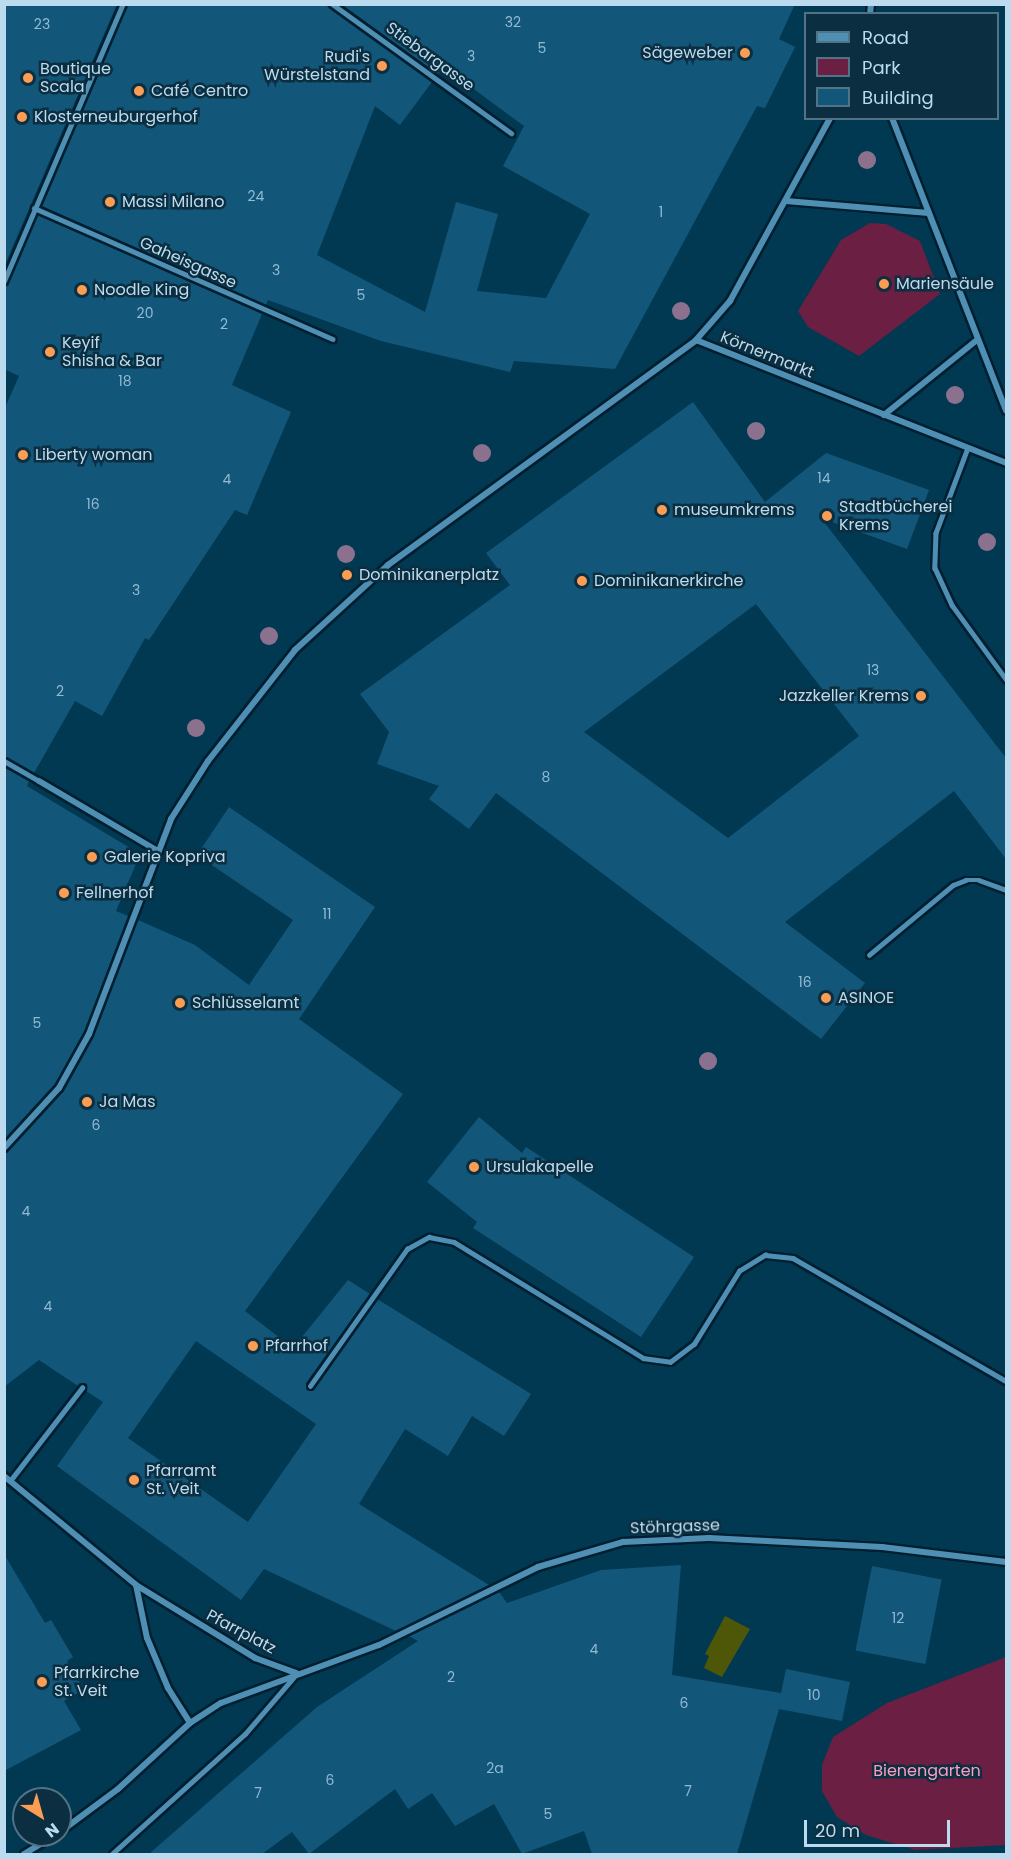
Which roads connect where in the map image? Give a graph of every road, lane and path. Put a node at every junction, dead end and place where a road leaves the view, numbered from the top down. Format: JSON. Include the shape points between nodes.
{"nodes":[{"id":1,"x":123,"y":4,"type":"edge"},
{"id":2,"x":332,"y":4,"type":"edge"},
{"id":3,"x":829,"y":120,"type":"edge"},
{"id":4,"x":893,"y":120,"type":"edge"},
{"id":5,"x":511,"y":133,"type":"dead end"},
{"id":6,"x":786,"y":201,"type":"junction"},
{"id":7,"x":34,"y":208,"type":"junction"},
{"id":8,"x":928,"y":213,"type":"junction"},
{"id":9,"x":4,"y":281,"type":"edge"},
{"id":10,"x":332,"y":339,"type":"dead end"},
{"id":11,"x":696,"y":340,"type":"junction"},
{"id":12,"x":977,"y":340,"type":"junction"},
{"id":13,"x":1006,"y":411,"type":"edge"},
{"id":14,"x":884,"y":415,"type":"junction"},
{"id":15,"x":968,"y":448,"type":"junction"},
{"id":16,"x":1006,"y":463,"type":"edge"},
{"id":17,"x":1006,"y":679,"type":"edge"},
{"id":18,"x":4,"y":762,"type":"edge"},
{"id":19,"x":39,"y":781,"type":"joint"},
{"id":20,"x":156,"y":850,"type":"junction"},
{"id":21,"x":1006,"y":890,"type":"edge"},
{"id":22,"x":868,"y":955,"type":"dead end"},
{"id":23,"x":4,"y":1148,"type":"edge"},
{"id":24,"x":1006,"y":1381,"type":"edge"},
{"id":25,"x":310,"y":1386,"type":"dead end"},
{"id":26,"x":82,"y":1388,"type":"dead end"},
{"id":27,"x":7,"y":1479,"type":"edge"},
{"id":28,"x":1006,"y":1562,"type":"edge"},
{"id":29,"x":136,"y":1585,"type":"junction"},
{"id":30,"x":297,"y":1674,"type":"junction"},
{"id":31,"x":190,"y":1723,"type":"junction"},
{"id":32,"x":72,"y":1823,"type":"edge"},
{"id":33,"x":112,"y":1854,"type":"edge"}],
"edges":[{"from":1,"to":7,"type":"street"},
{"from":2,"to":5,"type":"street","name":"Stiebargasse"},
{"from":3,"to":6,"type":"street","name":"Körnermarkt"},
{"from":4,"to":8,"type":"street"},
{"from":6,"to":8,"type":"street"},
{"from":6,"to":11,"type":"street","name":"Körnermarkt","via":[[730,301]]},
{"from":7,"to":9,"type":"street"},
{"from":7,"to":10,"type":"street","name":"Gaheisgasse"},
{"from":8,"to":12,"type":"street"},
{"from":11,"to":14,"type":"street","name":"Körnermarkt"},
{"from":11,"to":20,"type":"street","via":[[388,565],[295,650],[208,761]]},
{"from":12,"to":13,"type":"street"},
{"from":12,"to":14,"type":"street"},
{"from":14,"to":15,"type":"street","name":"Körnermarkt"},
{"from":15,"to":16,"type":"street","name":"Körnermarkt"},
{"from":15,"to":17,"type":"lane","via":[[936,533],[935,568],[952,605]]},
{"from":18,"to":19,"type":"street"},
{"from":19,"to":20,"type":"street"},
{"from":20,"to":23,"type":"street","via":[[89,1034],[59,1088]]},
{"from":21,"to":22,"type":"lane","via":[[979,880],[953,885]]},
{"from":24,"to":25,"type":"lane","via":[[793,1258],[765,1255],[739,1271],[694,1344],[670,1362],[643,1358],[454,1242],[429,1237],[407,1249]]},
{"from":26,"to":27,"type":"lane"},
{"from":27,"to":29,"type":"street","name":"Pfarrplatz"},
{"from":28,"to":30,"type":"street","name":"Stöhrgasse","via":[[847,1545],[709,1538],[623,1542],[538,1567],[379,1645]]},
{"from":29,"to":30,"type":"street","name":"Pfarrplatz","via":[[226,1643]]},
{"from":29,"to":31,"type":"street","via":[[147,1638],[168,1688]]},
{"from":30,"to":31,"type":"street","name":"Pfarrplatz","via":[[221,1703]]},
{"from":30,"to":33,"type":"lane","via":[[245,1734],[168,1808]]},
{"from":31,"to":32,"type":"street","name":"Pfarrplatz","via":[[118,1789]]}]}
